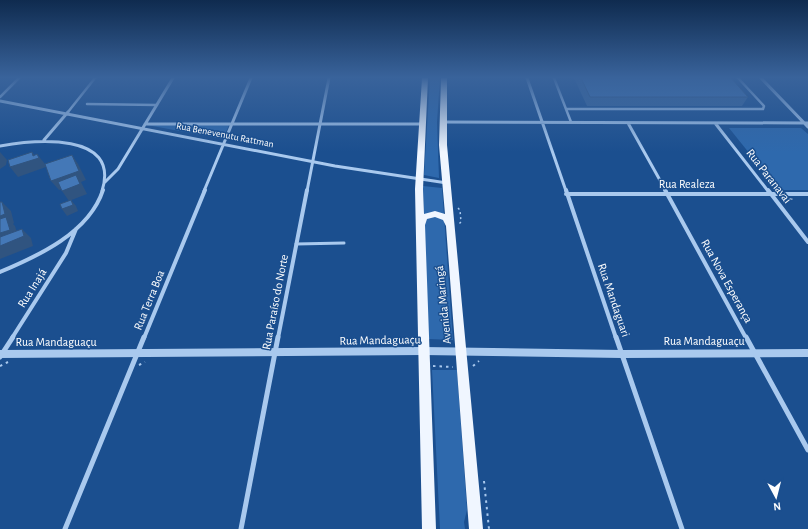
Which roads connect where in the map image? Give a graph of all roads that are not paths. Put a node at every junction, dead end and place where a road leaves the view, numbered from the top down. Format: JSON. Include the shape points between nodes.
{"nodes":[{"id":1,"x":10,"y":103,"type":"edge"},
{"id":2,"x":75,"y":103,"type":"edge"},
{"id":3,"x":241,"y":103,"type":"edge"},
{"id":4,"x":324,"y":103,"type":"edge"},
{"id":5,"x":423,"y":103,"type":"edge"},
{"id":6,"x":443,"y":103,"type":"edge"},
{"id":7,"x":535,"y":103,"type":"edge"},
{"id":8,"x":564,"y":103,"type":"edge"},
{"id":9,"x":761,"y":103,"type":"edge"},
{"id":10,"x":786,"y":103,"type":"edge"},
{"id":11,"x":87,"y":104,"type":"dead end"},
{"id":12,"x":157,"y":105,"type":"joint"},
{"id":13,"x":566,"y":109,"type":"junction"},
{"id":14,"x":68,"y":112,"type":"junction"},
{"id":15,"x":442,"y":122,"type":"junction"},
{"id":16,"x":542,"y":122,"type":"junction"},
{"id":17,"x":571,"y":122,"type":"junction"},
{"id":18,"x":628,"y":123,"type":"junction"},
{"id":19,"x":714,"y":123,"type":"junction"},
{"id":20,"x":806,"y":123,"type":"edge"},
{"id":21,"x":145,"y":124,"type":"junction"},
{"id":22,"x":232,"y":124,"type":"junction"},
{"id":23,"x":320,"y":124,"type":"junction"},
{"id":24,"x":421,"y":124,"type":"junction"},
{"id":25,"x":808,"y":127,"type":"edge"},
{"id":26,"x":143,"y":128,"type":"junction"},
{"id":27,"x":44,"y":140,"type":"junction"},
{"id":28,"x":224,"y":143,"type":"junction"},
{"id":29,"x":0,"y":146,"type":"edge"},
{"id":30,"x":313,"y":160,"type":"junction"},
{"id":31,"x":419,"y":180,"type":"junction"},
{"id":32,"x":105,"y":182,"type":"junction"},
{"id":33,"x":447,"y":183,"type":"junction"},
{"id":34,"x":770,"y":193,"type":"junction"},
{"id":35,"x":566,"y":194,"type":"junction"},
{"id":36,"x":668,"y":194,"type":"junction"},
{"id":37,"x":808,"y":194,"type":"edge"},
{"id":38,"x":420,"y":225,"type":"junction"},
{"id":39,"x":454,"y":226,"type":"junction"},
{"id":40,"x":76,"y":228,"type":"junction"},
{"id":41,"x":808,"y":242,"type":"edge"},
{"id":42,"x":344,"y":243,"type":"dead end"},
{"id":43,"x":296,"y":244,"type":"junction"},
{"id":44,"x":0,"y":272,"type":"edge"},
{"id":45,"x":423,"y":351,"type":"junction"},
{"id":46,"x":462,"y":352,"type":"junction"},
{"id":47,"x":275,"y":353,"type":"junction"},
{"id":48,"x":755,"y":353,"type":"junction"},
{"id":49,"x":808,"y":353,"type":"edge"},
{"id":50,"x":138,"y":354,"type":"junction"},
{"id":51,"x":622,"y":354,"type":"junction"},
{"id":52,"x":1,"y":355,"type":"edge"},
{"id":53,"x":808,"y":450,"type":"edge"},
{"id":54,"x":65,"y":529,"type":"edge"},
{"id":55,"x":241,"y":529,"type":"edge"},
{"id":56,"x":429,"y":529,"type":"edge"},
{"id":57,"x":476,"y":529,"type":"edge"},
{"id":58,"x":682,"y":529,"type":"edge"}],
"edges":[{"from":1,"to":14,"type":"street","name":"Rua Benevenutu Rattman"},
{"from":2,"to":14,"type":"lane"},
{"from":3,"to":22,"type":"street","name":"Rua Terra Boa"},
{"from":4,"to":23,"type":"street","name":"Rua Paraíso do Norte"},
{"from":5,"to":24,"type":"main road","name":"Avenida Maringá"},
{"from":6,"to":15,"type":"main road","name":"Avenida Maringá"},
{"from":7,"to":16,"type":"street","name":"Rua Mandaguari"},
{"from":8,"to":13,"type":"lane"},
{"from":9,"to":13,"type":"lane","via":[[763,109]]},
{"from":10,"to":20,"type":"street"},
{"from":11,"to":12,"type":"lane"},
{"from":12,"to":21,"type":"street"},
{"from":13,"to":17,"type":"lane"},
{"from":14,"to":26,"type":"street","name":"Rua Benevenutu Rattman"},
{"from":14,"to":27,"type":"street"},
{"from":15,"to":16,"type":"street"},
{"from":15,"to":33,"type":"main road","name":"Avenida Maringá"},
{"from":16,"to":17,"type":"street"},
{"from":16,"to":35,"type":"street","name":"Rua Mandaguari"},
{"from":17,"to":18,"type":"street"},
{"from":18,"to":19,"type":"street"},
{"from":18,"to":36,"type":"street","name":"Rua Nova Esperança"},
{"from":19,"to":20,"type":"street"},
{"from":19,"to":34,"type":"street","name":"Rua Paranavaí"},
{"from":20,"to":25,"type":"street"},
{"from":21,"to":22,"type":"street"},
{"from":21,"to":26,"type":"street"},
{"from":22,"to":23,"type":"street"},
{"from":22,"to":28,"type":"street","name":"Rua Terra Boa"},
{"from":23,"to":24,"type":"street"},
{"from":23,"to":30,"type":"street","name":"Rua Paraíso do Norte"},
{"from":24,"to":31,"type":"main road","name":"Avenida Maringá"},
{"from":26,"to":28,"type":"street","name":"Rua Benevenutu Rattman"},
{"from":26,"to":32,"type":"street","via":[[118,169]]},
{"from":27,"to":29,"type":"street"},
{"from":27,"to":32,"type":"street","via":[[78,145],[90,151],[100,159]]},
{"from":28,"to":30,"type":"street","name":"Rua Benevenutu Rattman"},
{"from":28,"to":50,"type":"street","name":"Rua Terra Boa"},
{"from":30,"to":31,"type":"street","name":"Rua Benevenutu Rattman"},
{"from":30,"to":43,"type":"street","name":"Rua Paraíso do Norte"},
{"from":31,"to":33,"type":"street","name":"Rua Benevenutu Rattman"},
{"from":31,"to":38,"type":"main road","name":"Avenida Maringá"},
{"from":32,"to":40,"type":"street","via":[[93,208]]},
{"from":33,"to":39,"type":"main road","name":"Avenida Maringá"},
{"from":34,"to":36,"type":"street","name":"Rua Realeza"},
{"from":34,"to":37,"type":"street","name":"Rua Realeza"},
{"from":34,"to":41,"type":"street","name":"Rua Paranavaí"},
{"from":35,"to":36,"type":"street","name":"Rua Realeza"},
{"from":35,"to":51,"type":"street","name":"Rua Mandaguari"},
{"from":36,"to":48,"type":"street","name":"Rua Nova Esperança"},
{"from":38,"to":39,"type":"main road","via":[[424,217],[435,214],[446,218]]},
{"from":38,"to":45,"type":"main road","name":"Avenida Maringá"},
{"from":39,"to":46,"type":"main road","name":"Avenida Maringá"},
{"from":40,"to":44,"type":"street","via":[[40,253]]},
{"from":40,"to":52,"type":"street","name":"Rua Inajá","via":[[66,253]]},
{"from":42,"to":43,"type":"lane"},
{"from":43,"to":47,"type":"street","name":"Rua Paraíso do Norte"},
{"from":45,"to":46,"type":"street","name":"Rua Mandaguaçu"},
{"from":45,"to":47,"type":"street","name":"Rua Mandaguaçu"},
{"from":45,"to":56,"type":"main road","name":"Avenida Maringá"},
{"from":46,"to":51,"type":"street","name":"Rua Mandaguaçu"},
{"from":46,"to":57,"type":"main road","name":"Avenida Maringá"},
{"from":47,"to":50,"type":"street","name":"Rua Mandaguaçu"},
{"from":47,"to":55,"type":"street","name":"Rua Paraíso do Norte"},
{"from":48,"to":49,"type":"street","name":"Rua Mandaguaçu"},
{"from":48,"to":51,"type":"street","name":"Rua Mandaguaçu"},
{"from":48,"to":53,"type":"street","name":"Rua Nova Esperança"},
{"from":50,"to":52,"type":"street","name":"Rua Mandaguaçu"},
{"from":50,"to":54,"type":"street","name":"Rua Terra Boa"},
{"from":51,"to":58,"type":"street","name":"Rua Mandaguari"}]}
